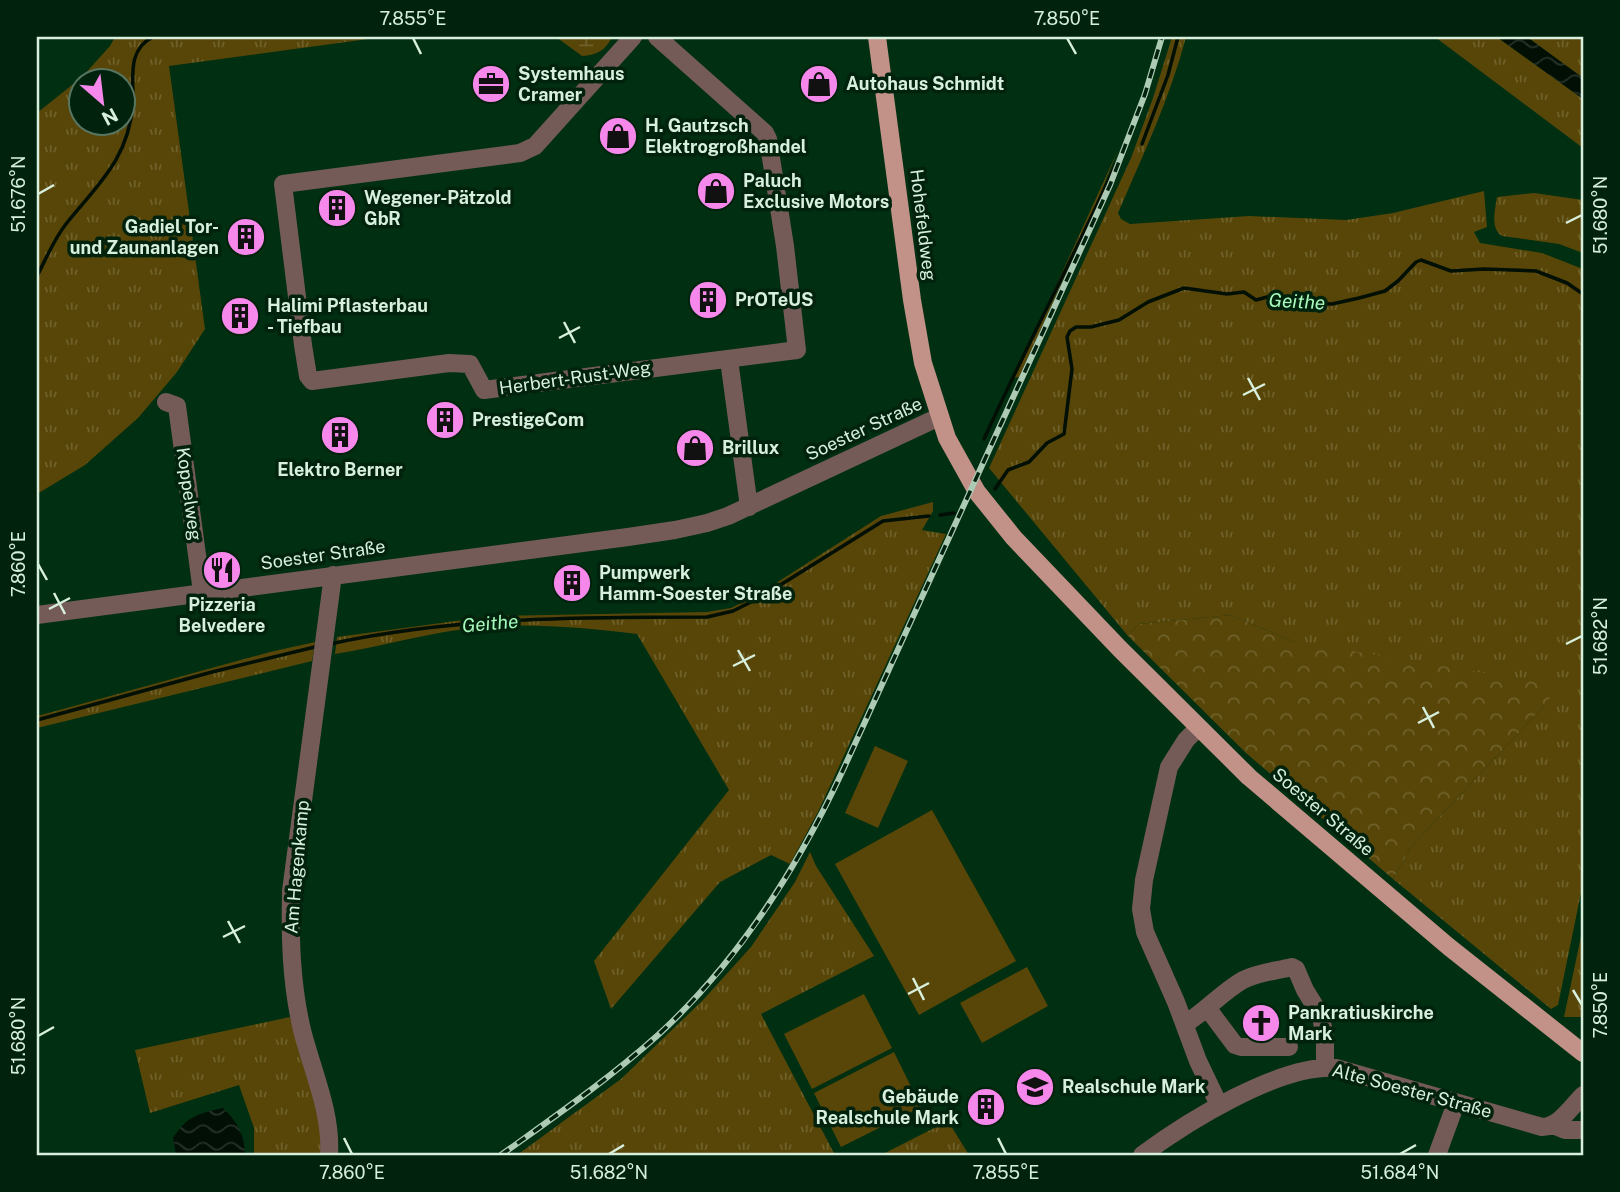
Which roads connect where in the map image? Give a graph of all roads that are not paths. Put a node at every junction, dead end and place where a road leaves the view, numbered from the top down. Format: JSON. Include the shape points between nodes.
{"nodes":[{"id":1,"x":633,"y":37,"type":"edge"},
{"id":2,"x":657,"y":37,"type":"edge"},
{"id":3,"x":877,"y":37,"type":"edge"},
{"id":4,"x":729,"y":359,"type":"junction"},
{"id":5,"x":166,"y":402,"type":"dead end"},
{"id":6,"x":939,"y":418,"type":"junction"},
{"id":7,"x":749,"y":507,"type":"junction"},
{"id":8,"x":333,"y":575,"type":"junction"},
{"id":9,"x":202,"y":592,"type":"junction"},
{"id":10,"x":37,"y":615,"type":"edge"},
{"id":11,"x":1198,"y":728,"type":"junction"},
{"id":12,"x":1208,"y":1009,"type":"junction"},
{"id":13,"x":1185,"y":1024,"type":"junction"},
{"id":14,"x":1289,"y":1047,"type":"dead end"},
{"id":15,"x":1583,"y":1053,"type":"edge"},
{"id":16,"x":1325,"y":1067,"type":"junction"},
{"id":17,"x":1583,"y":1095,"type":"edge"},
{"id":18,"x":1455,"y":1103,"type":"junction"},
{"id":19,"x":1219,"y":1105,"type":"junction"},
{"id":20,"x":1553,"y":1125,"type":"junction"},
{"id":21,"x":1583,"y":1130,"type":"edge"},
{"id":22,"x":329,"y":1155,"type":"edge"},
{"id":23,"x":1142,"y":1155,"type":"edge"},
{"id":24,"x":1437,"y":1155,"type":"edge"}],
"edges":[{"from":1,"to":4,"type":"street","name":"Herbert-Rust-Weg","via":[[535,146],[520,153],[283,184],[308,376],[323,380],[470,364],[484,390]]},
{"from":2,"to":4,"type":"street","name":"Herbert-Rust-Weg","via":[[768,139],[797,350]]},
{"from":3,"to":6,"type":"main road","name":"Hohefeldweg","via":[[917,334]]},
{"from":4,"to":7,"type":"street"},
{"from":5,"to":9,"type":"street","name":"Koppelweg","via":[[177,407]]},
{"from":6,"to":7,"type":"street","name":"Soester Straße"},
{"from":6,"to":11,"type":"main road","name":"Soester Straße","via":[[959,463],[995,516]]},
{"from":7,"to":8,"type":"street","name":"Soester Straße","via":[[675,530]]},
{"from":8,"to":9,"type":"street","name":"Soester Straße"},
{"from":8,"to":22,"type":"street","name":"Am Hagenkamp","via":[[291,891],[290,934],[292,978],[326,1117]]},
{"from":9,"to":10,"type":"street","name":"Soester Straße"},
{"from":11,"to":13,"type":"street","via":[[1169,767],[1141,909],[1145,932]]},
{"from":11,"to":15,"type":"main road","name":"Soester Straße","via":[[1298,821]]},
{"from":12,"to":13,"type":"street"},
{"from":12,"to":14,"type":"street","via":[[1235,1045]]},
{"from":12,"to":16,"type":"street","via":[[1243,981],[1292,967],[1321,1016]]},
{"from":13,"to":19,"type":"street"},
{"from":16,"to":18,"type":"street","name":"Alte Soester Straße"},
{"from":16,"to":19,"type":"street","name":"Alte Soester Straße","via":[[1297,1073]]},
{"from":17,"to":20,"type":"street"},
{"from":18,"to":20,"type":"street","name":"Alte Soester Straße","via":[[1542,1127]]},
{"from":18,"to":24,"type":"street"},
{"from":19,"to":23,"type":"street","name":"Alte Soester Straße"},
{"from":20,"to":21,"type":"street","name":"Alte Soester Straße"}]}
